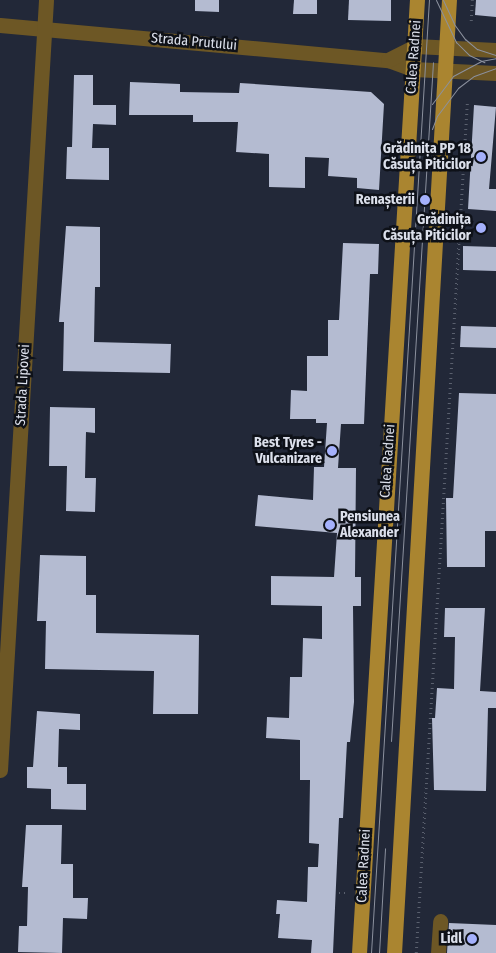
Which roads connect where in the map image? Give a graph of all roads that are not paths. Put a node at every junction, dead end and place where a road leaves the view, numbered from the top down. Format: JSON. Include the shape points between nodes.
{"nodes":[{"id":1,"x":46,"y":0,"type":"edge"},
{"id":2,"x":417,"y":0,"type":"edge"},
{"id":3,"x":449,"y":0,"type":"edge"},
{"id":4,"x":0,"y":25,"type":"edge"},
{"id":5,"x":44,"y":29,"type":"junction"},
{"id":6,"x":415,"y":46,"type":"junction"},
{"id":7,"x":447,"y":47,"type":"junction"},
{"id":8,"x":496,"y":50,"type":"edge"},
{"id":9,"x":388,"y":60,"type":"junction"},
{"id":10,"x":413,"y":69,"type":"junction"},
{"id":11,"x":445,"y":70,"type":"junction"},
{"id":12,"x":496,"y":73,"type":"edge"},
{"id":13,"x":0,"y":770,"type":"edge"},
{"id":14,"x":440,"y":921,"type":"dead end"},
{"id":15,"x":359,"y":953,"type":"edge"},
{"id":16,"x":394,"y":953,"type":"edge"},
{"id":17,"x":438,"y":953,"type":"edge"}],
"edges":[{"from":1,"to":5,"type":"street","name":"Strada Lipovei"},
{"from":2,"to":6,"type":"main road","name":"Calea Radnei"},
{"from":3,"to":7,"type":"main road"},
{"from":4,"to":5,"type":"street","name":"Strada Prutului"},
{"from":5,"to":9,"type":"street","name":"Strada Prutului"},
{"from":5,"to":13,"type":"street","name":"Strada Lipovei"},
{"from":6,"to":7,"type":"street"},
{"from":6,"to":9,"type":"street"},
{"from":6,"to":10,"type":"main road","name":"Calea Radnei"},
{"from":7,"to":8,"type":"street"},
{"from":7,"to":11,"type":"main road"},
{"from":9,"to":10,"type":"street","name":"Strada Prutului"},
{"from":10,"to":11,"type":"street","name":"Strada Prutului"},
{"from":10,"to":15,"type":"main road","name":"Calea Radnei"},
{"from":11,"to":12,"type":"street","name":"Strada Prutului"},
{"from":11,"to":16,"type":"main road"},
{"from":14,"to":17,"type":"street"}]}
